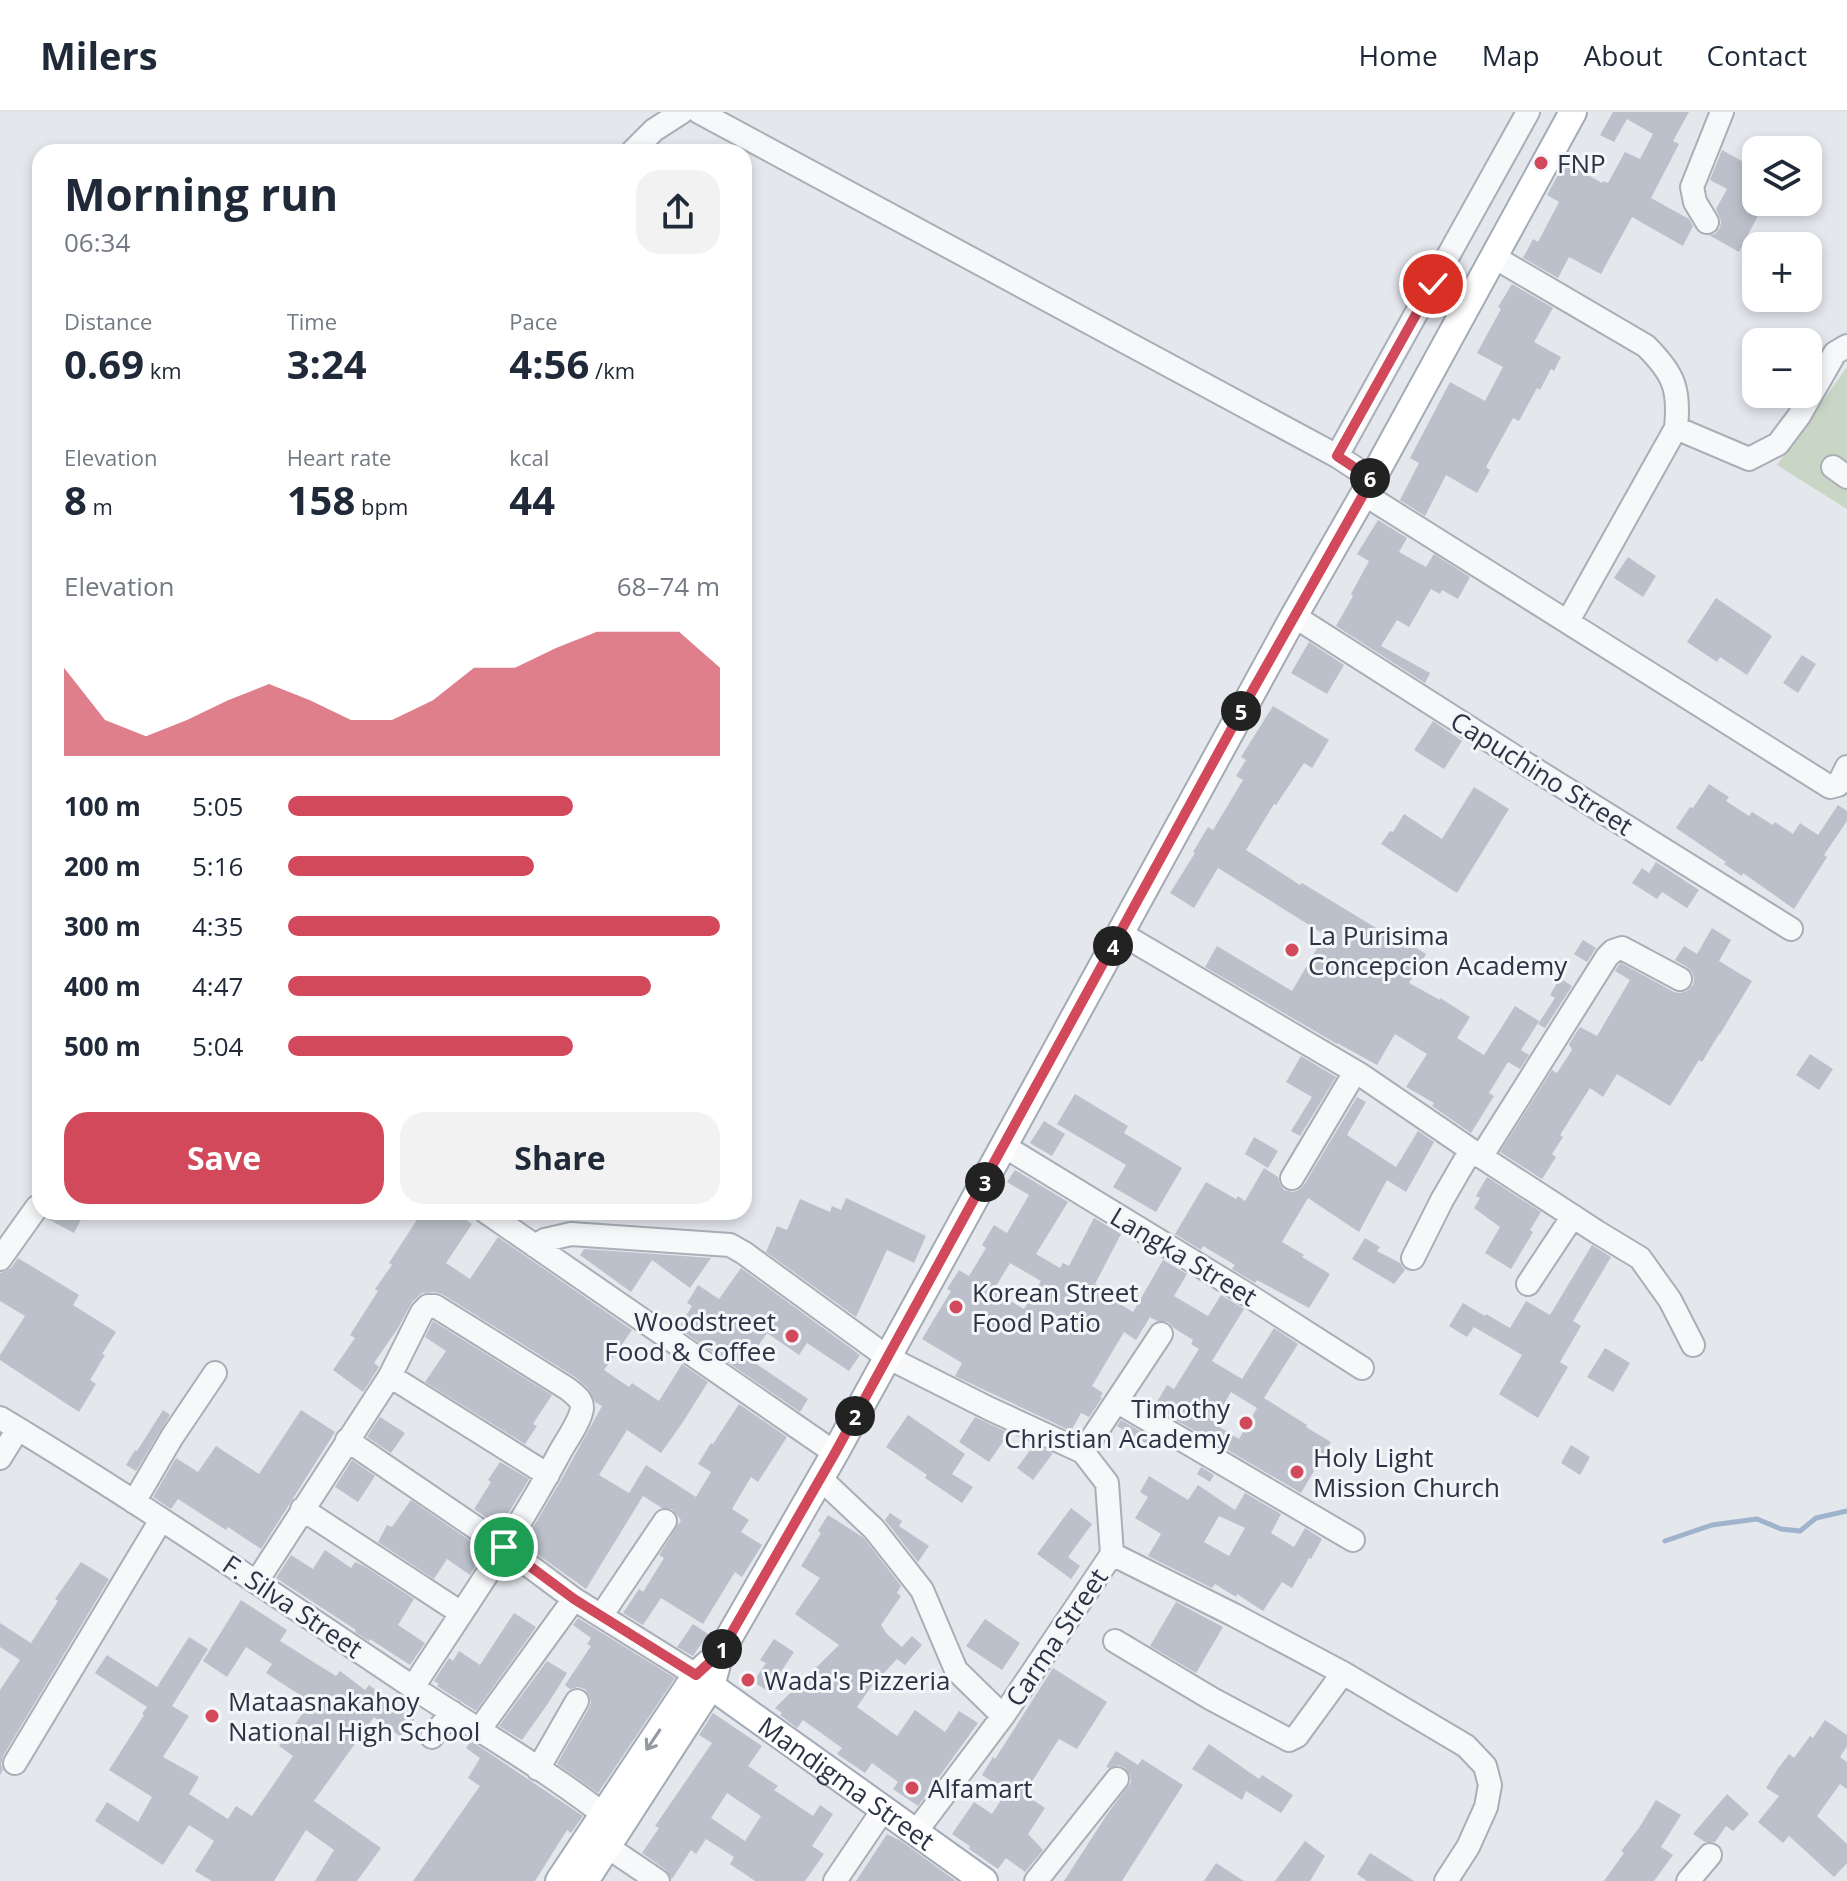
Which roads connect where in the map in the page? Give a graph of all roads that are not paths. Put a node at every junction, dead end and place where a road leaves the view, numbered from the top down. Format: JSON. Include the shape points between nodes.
{"nodes":[{"id":1,"x":682,"y":112,"type":"edge"},
{"id":2,"x":699,"y":112,"type":"edge"},
{"id":3,"x":1528,"y":112,"type":"edge"},
{"id":4,"x":1573,"y":112,"type":"edge"},
{"id":5,"x":1722,"y":112,"type":"edge"},
{"id":6,"x":640,"y":144,"type":"edge"},
{"id":7,"x":1707,"y":222,"type":"dead end"},
{"id":8,"x":1494,"y":257,"type":"junction"},
{"id":9,"x":1847,"y":346,"type":"edge"},
{"id":10,"x":1676,"y":428,"type":"junction"},
{"id":11,"x":1337,"y":456,"type":"junction"},
{"id":12,"x":1368,"y":486,"type":"junction"},
{"id":13,"x":1294,"y":616,"type":"junction"},
{"id":14,"x":1568,"y":621,"type":"junction"},
{"id":15,"x":1847,"y":767,"type":"edge"},
{"id":16,"x":1791,"y":929,"type":"dead end"},
{"id":17,"x":1120,"y":933,"type":"junction"},
{"id":18,"x":1680,"y":979,"type":"dead end"},
{"id":19,"x":1355,"y":1072,"type":"junction"},
{"id":20,"x":1004,"y":1146,"type":"junction"},
{"id":21,"x":1476,"y":1154,"type":"junction"},
{"id":22,"x":1292,"y":1178,"type":"dead end"},
{"id":23,"x":32,"y":1214,"type":"edge"},
{"id":24,"x":1573,"y":1216,"type":"junction"},
{"id":25,"x":498,"y":1220,"type":"edge"},
{"id":26,"x":535,"y":1246,"type":"junction"},
{"id":27,"x":1413,"y":1258,"type":"dead end"},
{"id":28,"x":0,"y":1259,"type":"edge"},
{"id":29,"x":1528,"y":1284,"type":"dead end"},
{"id":30,"x":1161,"y":1334,"type":"dead end"},
{"id":31,"x":1693,"y":1345,"type":"dead end"},
{"id":32,"x":887,"y":1357,"type":"junction"},
{"id":33,"x":1362,"y":1368,"type":"dead end"},
{"id":34,"x":215,"y":1373,"type":"dead end"},
{"id":35,"x":390,"y":1376,"type":"junction"},
{"id":36,"x":1118,"y":1402,"type":"junction"},
{"id":37,"x":9,"y":1423,"type":"edge"},
{"id":38,"x":347,"y":1440,"type":"junction"},
{"id":39,"x":1083,"y":1452,"type":"junction"},
{"id":40,"x":835,"y":1453,"type":"junction"},
{"id":41,"x":0,"y":1458,"type":"edge"},
{"id":42,"x":548,"y":1475,"type":"junction"},
{"id":43,"x":820,"y":1478,"type":"junction"},
{"id":44,"x":134,"y":1502,"type":"junction"},
{"id":45,"x":302,"y":1509,"type":"junction"},
{"id":46,"x":161,"y":1520,"type":"junction"},
{"id":47,"x":665,"y":1521,"type":"dead end"},
{"id":48,"x":1353,"y":1540,"type":"dead end"},
{"id":49,"x":504,"y":1547,"type":"junction"},
{"id":50,"x":1112,"y":1554,"type":"junction"},
{"id":51,"x":257,"y":1581,"type":"junction"},
{"id":52,"x":574,"y":1599,"type":"junction"},
{"id":53,"x":461,"y":1613,"type":"junction"},
{"id":54,"x":601,"y":1616,"type":"junction"},
{"id":55,"x":1115,"y":1641,"type":"dead end"},
{"id":56,"x":1343,"y":1673,"type":"junction"},
{"id":57,"x":704,"y":1681,"type":"junction"},
{"id":58,"x":413,"y":1687,"type":"junction"},
{"id":59,"x":577,"y":1701,"type":"dead end"},
{"id":60,"x":452,"y":1712,"type":"junction"},
{"id":61,"x":1003,"y":1716,"type":"junction"},
{"id":62,"x":479,"y":1730,"type":"junction"},
{"id":63,"x":432,"y":1737,"type":"dead end"},
{"id":64,"x":15,"y":1763,"type":"dead end"},
{"id":65,"x":538,"y":1769,"type":"junction"},
{"id":66,"x":1117,"y":1779,"type":"dead end"},
{"id":67,"x":883,"y":1810,"type":"junction"},
{"id":68,"x":605,"y":1831,"type":"junction"},
{"id":69,"x":915,"y":1833,"type":"junction"},
{"id":70,"x":1710,"y":1855,"type":"dead end"},
{"id":71,"x":559,"y":1881,"type":"edge"},
{"id":72,"x":585,"y":1881,"type":"edge"},
{"id":73,"x":658,"y":1881,"type":"edge"},
{"id":74,"x":835,"y":1881,"type":"edge"},
{"id":75,"x":984,"y":1881,"type":"edge"},
{"id":76,"x":1036,"y":1881,"type":"edge"},
{"id":77,"x":1446,"y":1881,"type":"edge"},
{"id":78,"x":1688,"y":1881,"type":"edge"}],
"edges":[{"from":1,"to":6,"type":"street"},
{"from":2,"to":11,"type":"street"},
{"from":3,"to":11,"type":"street"},
{"from":4,"to":8,"type":"main road"},
{"from":5,"to":7,"type":"street","via":[[1692,187]]},
{"from":8,"to":10,"type":"street","via":[[1646,346],[1664,364],[1675,387]]},
{"from":8,"to":12,"type":"main road"},
{"from":9,"to":10,"type":"street","via":[[1835,353],[1778,444],[1749,459]]},
{"from":10,"to":14,"type":"street"},
{"from":11,"to":12,"type":"street"},
{"from":12,"to":13,"type":"main road"},
{"from":12,"to":14,"type":"street"},
{"from":13,"to":16,"type":"street","name":"Capuchino Street"},
{"from":13,"to":17,"type":"main road"},
{"from":14,"to":15,"type":"street","via":[[1830,787],[1838,785]]},
{"from":17,"to":19,"type":"street"},
{"from":17,"to":20,"type":"main road"},
{"from":18,"to":21,"type":"street","via":[[1622,948],[1613,951]]},
{"from":19,"to":21,"type":"street"},
{"from":19,"to":22,"type":"street"},
{"from":20,"to":32,"type":"main road"},
{"from":20,"to":33,"type":"street","name":"Langka Street"},
{"from":21,"to":24,"type":"street"},
{"from":21,"to":27,"type":"street","via":[[1442,1200]]},
{"from":23,"to":28,"type":"street"},
{"from":24,"to":29,"type":"street"},
{"from":24,"to":31,"type":"street","via":[[1640,1258]]},
{"from":25,"to":26,"type":"street"},
{"from":26,"to":32,"type":"street","name":"Carma Street","via":[[571,1234],[730,1245]]},
{"from":26,"to":40,"type":"street"},
{"from":30,"to":36,"type":"street"},
{"from":32,"to":39,"type":"street","name":"Carma Street"},
{"from":32,"to":40,"type":"main road"},
{"from":34,"to":44,"type":"street"},
{"from":35,"to":38,"type":"street"},
{"from":35,"to":42,"type":"street"},
{"from":35,"to":42,"type":"street","via":[[422,1312],[431,1305],[568,1389],[582,1406]]},
{"from":36,"to":39,"type":"street"},
{"from":36,"to":48,"type":"street"},
{"from":37,"to":41,"type":"street"},
{"from":37,"to":44,"type":"street","name":"F. Silva Street"},
{"from":38,"to":45,"type":"street"},
{"from":38,"to":49,"type":"street"},
{"from":39,"to":50,"type":"street","name":"Carma Street","via":[[1107,1483]]},
{"from":40,"to":43,"type":"main road"},
{"from":42,"to":49,"type":"street"},
{"from":43,"to":57,"type":"main road"},
{"from":43,"to":61,"type":"street","via":[[874,1529],[922,1590],[956,1670]]},
{"from":44,"to":46,"type":"street","name":"F. Silva Street"},
{"from":45,"to":51,"type":"street"},
{"from":45,"to":53,"type":"street"},
{"from":46,"to":51,"type":"street","name":"F. Silva Street"},
{"from":46,"to":64,"type":"street"},
{"from":47,"to":54,"type":"street"},
{"from":49,"to":52,"type":"street"},
{"from":49,"to":53,"type":"street"},
{"from":50,"to":56,"type":"street"},
{"from":50,"to":61,"type":"street","name":"Carma Street"},
{"from":51,"to":58,"type":"street","name":"F. Silva Street"},
{"from":52,"to":54,"type":"street"},
{"from":52,"to":62,"type":"street"},
{"from":53,"to":58,"type":"street"},
{"from":54,"to":57,"type":"street"},
{"from":55,"to":56,"type":"street","via":[[1289,1740]]},
{"from":56,"to":77,"type":"street","via":[[1466,1746],[1485,1766],[1490,1780],[1486,1807]]},
{"from":57,"to":67,"type":"main road","name":"Mandigma Street"},
{"from":57,"to":68,"type":"main road"},
{"from":58,"to":60,"type":"street","name":"F. Silva Street"},
{"from":59,"to":65,"type":"street"},
{"from":60,"to":62,"type":"street","name":"F. Silva Street"},
{"from":60,"to":63,"type":"street"},
{"from":61,"to":69,"type":"street","name":"Carma Street"},
{"from":62,"to":65,"type":"street","name":"F. Silva Street"},
{"from":65,"to":68,"type":"street","name":"F. Silva Street"},
{"from":66,"to":76,"type":"street"},
{"from":67,"to":69,"type":"main road","name":"Mandigma Street"},
{"from":67,"to":74,"type":"street"},
{"from":68,"to":71,"type":"main road"},
{"from":68,"to":72,"type":"main road"},
{"from":68,"to":73,"type":"street","name":"F. Silva Street"},
{"from":69,"to":75,"type":"main road","name":"Mandigma Street"},
{"from":70,"to":78,"type":"street"}]}
